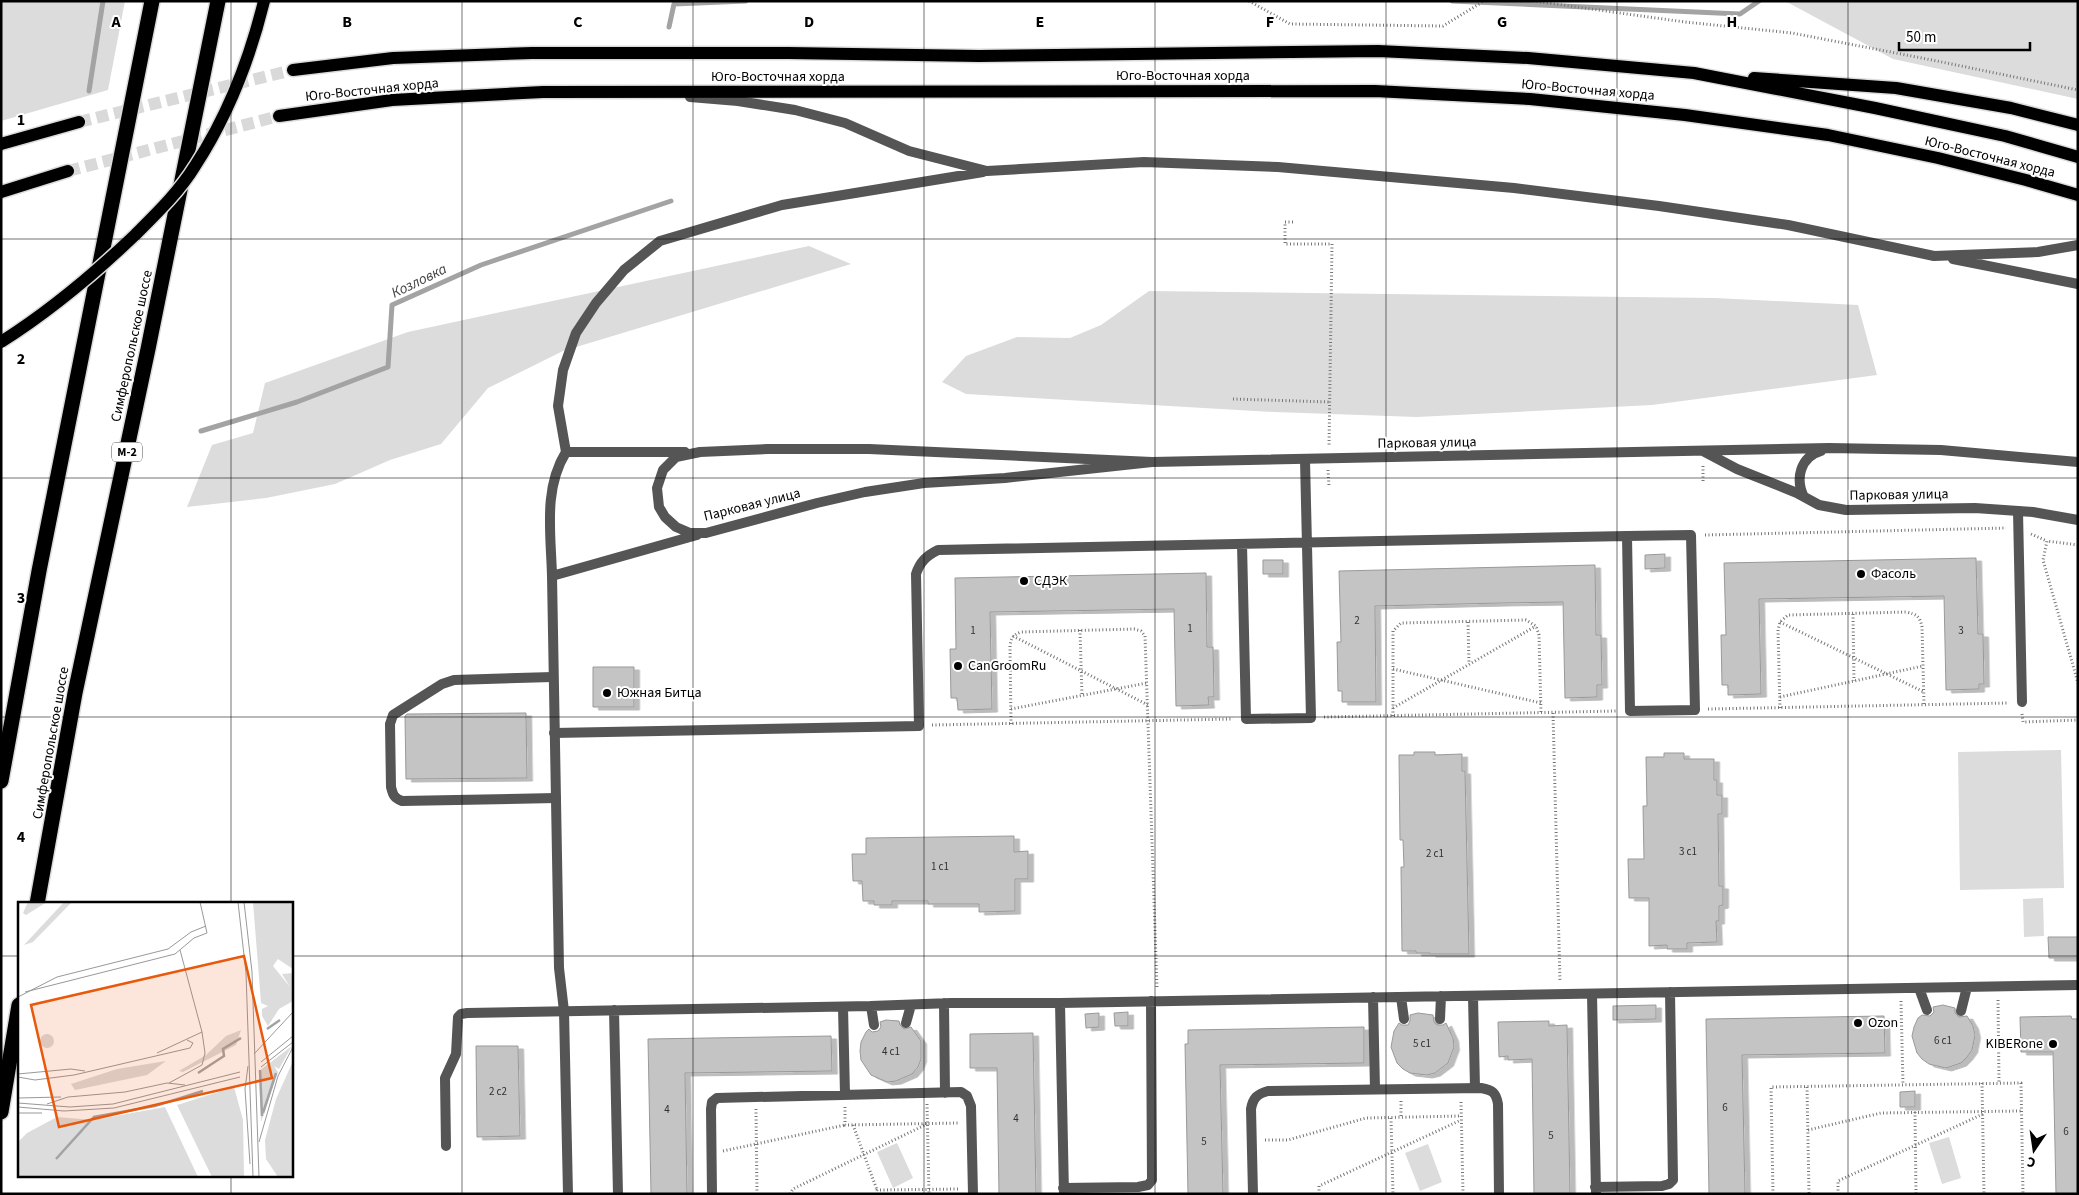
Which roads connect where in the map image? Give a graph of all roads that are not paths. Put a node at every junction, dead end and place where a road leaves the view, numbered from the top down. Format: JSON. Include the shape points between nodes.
{"nodes":[{"id":1,"x":152,"y":1,"type":"edge"},
{"id":2,"x":218,"y":1,"type":"edge"},
{"id":3,"x":264,"y":1,"type":"edge"},
{"id":4,"x":293,"y":70,"type":"tunnel mouth"},
{"id":5,"x":1694,"y":73,"type":"junction"},
{"id":6,"x":614,"y":91,"type":"junction"},
{"id":7,"x":279,"y":116,"type":"tunnel mouth"},
{"id":8,"x":79,"y":122,"type":"tunnel mouth"},
{"id":9,"x":2078,"y":125,"type":"edge"},
{"id":10,"x":1,"y":144,"type":"edge"},
{"id":11,"x":2078,"y":157,"type":"edge"},
{"id":12,"x":68,"y":171,"type":"tunnel mouth"},
{"id":13,"x":987,"y":172,"type":"junction"},
{"id":14,"x":1,"y":192,"type":"edge"},
{"id":15,"x":2078,"y":195,"type":"edge"},
{"id":16,"x":2078,"y":245,"type":"edge"},
{"id":17,"x":1934,"y":256,"type":"junction"},
{"id":18,"x":2078,"y":284,"type":"edge"},
{"id":19,"x":1,"y":342,"type":"edge"},
{"id":20,"x":1829,"y":448,"type":"junction"},
{"id":21,"x":1702,"y":451,"type":"junction"},
{"id":22,"x":566,"y":452,"type":"junction"},
{"id":23,"x":700,"y":452,"type":"junction"},
{"id":24,"x":1305,"y":460,"type":"junction"},
{"id":25,"x":1152,"y":462,"type":"junction"},
{"id":26,"x":2078,"y":462,"type":"edge"},
{"id":27,"x":1804,"y":497,"type":"junction"},
{"id":28,"x":2018,"y":511,"type":"junction"},
{"id":29,"x":2078,"y":520,"type":"edge"},
{"id":30,"x":706,"y":533,"type":"junction"},
{"id":31,"x":1627,"y":536,"type":"junction"},
{"id":32,"x":1307,"y":543,"type":"junction"},
{"id":33,"x":1242,"y":544,"type":"junction"},
{"id":34,"x":552,"y":576,"type":"junction"},
{"id":35,"x":553,"y":677,"type":"junction"},
{"id":36,"x":2022,"y":702,"type":"road end"},
{"id":37,"x":554,"y":733,"type":"junction"},
{"id":38,"x":1,"y":781,"type":"edge"},
{"id":39,"x":556,"y":798,"type":"junction"},
{"id":40,"x":37,"y":902,"type":"edge"},
{"id":41,"x":2078,"y":985,"type":"edge"},
{"id":42,"x":1967,"y":987,"type":"junction"},
{"id":43,"x":1919,"y":988,"type":"junction"},
{"id":44,"x":1670,"y":992,"type":"junction"},
{"id":45,"x":1592,"y":994,"type":"junction"},
{"id":46,"x":1441,"y":996,"type":"junction"},
{"id":47,"x":1473,"y":996,"type":"junction"},
{"id":48,"x":1373,"y":997,"type":"junction"},
{"id":49,"x":1401,"y":997,"type":"junction"},
{"id":50,"x":1154,"y":1001,"type":"junction"},
{"id":51,"x":944,"y":1003,"type":"junction"},
{"id":52,"x":1060,"y":1003,"type":"junction"},
{"id":53,"x":911,"y":1005,"type":"junction"},
{"id":54,"x":843,"y":1006,"type":"junction"},
{"id":55,"x":871,"y":1006,"type":"junction"},
{"id":56,"x":614,"y":1010,"type":"junction"},
{"id":57,"x":1927,"y":1010,"type":"dead end"},
{"id":58,"x":1961,"y":1010,"type":"dead end"},
{"id":59,"x":18,"y":1011,"type":"edge"},
{"id":60,"x":564,"y":1011,"type":"junction"},
{"id":61,"x":1440,"y":1018,"type":"dead end"},
{"id":62,"x":1404,"y":1019,"type":"dead end"},
{"id":63,"x":906,"y":1023,"type":"dead end"},
{"id":64,"x":874,"y":1025,"type":"dead end"},
{"id":65,"x":1475,"y":1088,"type":"junction"},
{"id":66,"x":1375,"y":1089,"type":"junction"},
{"id":67,"x":945,"y":1092,"type":"junction"},
{"id":68,"x":844,"y":1094,"type":"junction"},
{"id":69,"x":1,"y":1112,"type":"edge"},
{"id":70,"x":446,"y":1146,"type":"dead end"},
{"id":71,"x":1596,"y":1190,"type":"edge"},
{"id":72,"x":973,"y":1191,"type":"edge"},
{"id":73,"x":1064,"y":1191,"type":"edge"},
{"id":74,"x":568,"y":1194,"type":"edge"},
{"id":75,"x":618,"y":1194,"type":"edge"},
{"id":76,"x":712,"y":1194,"type":"edge"},
{"id":77,"x":1252,"y":1194,"type":"edge"},
{"id":78,"x":1500,"y":1194,"type":"edge"}],
"edges":[{"from":1,"to":38,"type":"highway"},
{"from":2,"to":40,"type":"highway","name":"Симферопольское шоссе","number":"М-2","via":[[75,693]]},
{"from":3,"to":19,"type":"main road","bridge":true,"via":[[224,113],[194,167],[174,194],[97,270],[54,306]]},
{"from":4,"to":5,"type":"main road","name":"Юго-Восточная хорда","via":[[393,58],[532,53],[979,56],[1378,51],[1528,58]]},
{"from":5,"to":9,"type":"main road","via":[[1896,88],[2011,108]]},
{"from":5,"to":11,"type":"main road","name":"Юго-Восточная хорда","via":[[2006,136]]},
{"from":6,"to":7,"type":"main road","name":"Юго-Восточная хорда","via":[[392,100]]},
{"from":6,"to":13,"type":"street","via":[[738,101],[795,110],[845,123],[908,151]]},
{"from":6,"to":15,"type":"main road","name":"Юго-Восточная хорда","via":[[1375,91],[1530,99],[1685,114],[1828,135],[1938,158]]},
{"from":8,"to":10,"type":"main road"},
{"from":12,"to":14,"type":"main road"},
{"from":13,"to":17,"type":"street","via":[[1144,162],[1278,167],[1392,176],[1514,188],[1788,225]]},
{"from":13,"to":22,"type":"street","via":[[782,206],[660,241],[624,270],[576,332],[563,370],[558,406]]},
{"from":16,"to":17,"type":"street","via":[[2038,252]]},
{"from":17,"to":18,"type":"street"},
{"from":20,"to":21,"type":"street","name":"Парковая улица"},
{"from":20,"to":26,"type":"street","name":"Парковая улица","via":[[1941,450]]},
{"from":20,"to":27,"type":"street","via":[[1806,459],[1799,479]]},
{"from":21,"to":24,"type":"street","name":"Парковая улица"},
{"from":21,"to":27,"type":"street","name":"Парковая улица"},
{"from":22,"to":23,"type":"street"},
{"from":22,"to":34,"type":"street","via":[[552,481]]},
{"from":23,"to":25,"type":"street","name":"Парковая улица","via":[[869,449]]},
{"from":23,"to":30,"type":"street","name":"Парковая улица","via":[[676,457],[663,470],[657,488],[659,507],[665,517],[690,533]]},
{"from":24,"to":25,"type":"street","name":"Парковая улица"},
{"from":24,"to":32,"type":"street"},
{"from":25,"to":30,"type":"street","name":"Парковая улица","via":[[924,483],[865,492]]},
{"from":27,"to":28,"type":"street","name":"Парковая улица","via":[[1819,505],[1846,510],[1975,508]]},
{"from":28,"to":29,"type":"street","name":"Парковая улица"},
{"from":28,"to":36,"type":"street"},
{"from":30,"to":34,"type":"street"},
{"from":31,"to":31,"type":"street","via":[[1630,711],[1695,710],[1691,535]]},
{"from":31,"to":32,"type":"street"},
{"from":32,"to":33,"type":"street"},
{"from":32,"to":33,"type":"street","via":[[1311,718],[1246,719]]},
{"from":33,"to":37,"type":"street","via":[[938,550],[928,555],[916,574],[919,726]]},
{"from":34,"to":35,"type":"street"},
{"from":35,"to":37,"type":"street"},
{"from":35,"to":39,"type":"street","via":[[458,679],[397,711],[391,719],[391,787],[394,796],[402,801]]},
{"from":37,"to":39,"type":"street"},
{"from":39,"to":60,"type":"street","via":[[559,968]]},
{"from":41,"to":42,"type":"street"},
{"from":42,"to":43,"type":"street"},
{"from":42,"to":58,"type":"street"},
{"from":43,"to":44,"type":"street"},
{"from":43,"to":57,"type":"street"},
{"from":44,"to":45,"type":"street"},
{"from":44,"to":71,"type":"street","via":[[1672,1180],[1662,1186]]},
{"from":45,"to":47,"type":"street"},
{"from":45,"to":71,"type":"street"},
{"from":46,"to":47,"type":"street"},
{"from":46,"to":49,"type":"street"},
{"from":46,"to":61,"type":"street"},
{"from":47,"to":65,"type":"street"},
{"from":48,"to":49,"type":"street"},
{"from":48,"to":50,"type":"street"},
{"from":48,"to":66,"type":"street"},
{"from":49,"to":62,"type":"street"},
{"from":50,"to":52,"type":"street"},
{"from":50,"to":73,"type":"street","via":[[1152,1180],[1148,1185],[1138,1187]]},
{"from":51,"to":52,"type":"street"},
{"from":51,"to":53,"type":"street"},
{"from":51,"to":67,"type":"street"},
{"from":52,"to":73,"type":"street"},
{"from":53,"to":55,"type":"street"},
{"from":53,"to":63,"type":"street"},
{"from":54,"to":55,"type":"street"},
{"from":54,"to":56,"type":"street"},
{"from":54,"to":68,"type":"street"},
{"from":55,"to":64,"type":"street"},
{"from":56,"to":60,"type":"street"},
{"from":56,"to":75,"type":"street"},
{"from":59,"to":69,"type":"highway"},
{"from":60,"to":70,"type":"street","via":[[467,1013],[458,1018],[456,1054],[446,1078]]},
{"from":60,"to":74,"type":"street"},
{"from":65,"to":66,"type":"street"},
{"from":65,"to":78,"type":"street","via":[[1491,1089],[1497,1095]]},
{"from":66,"to":77,"type":"street","via":[[1259,1093],[1251,1108]]},
{"from":67,"to":68,"type":"street"},
{"from":67,"to":72,"type":"street","via":[[961,1092],[967,1096],[971,1106]]},
{"from":68,"to":76,"type":"street","via":[[717,1098],[711,1109]]}]}
